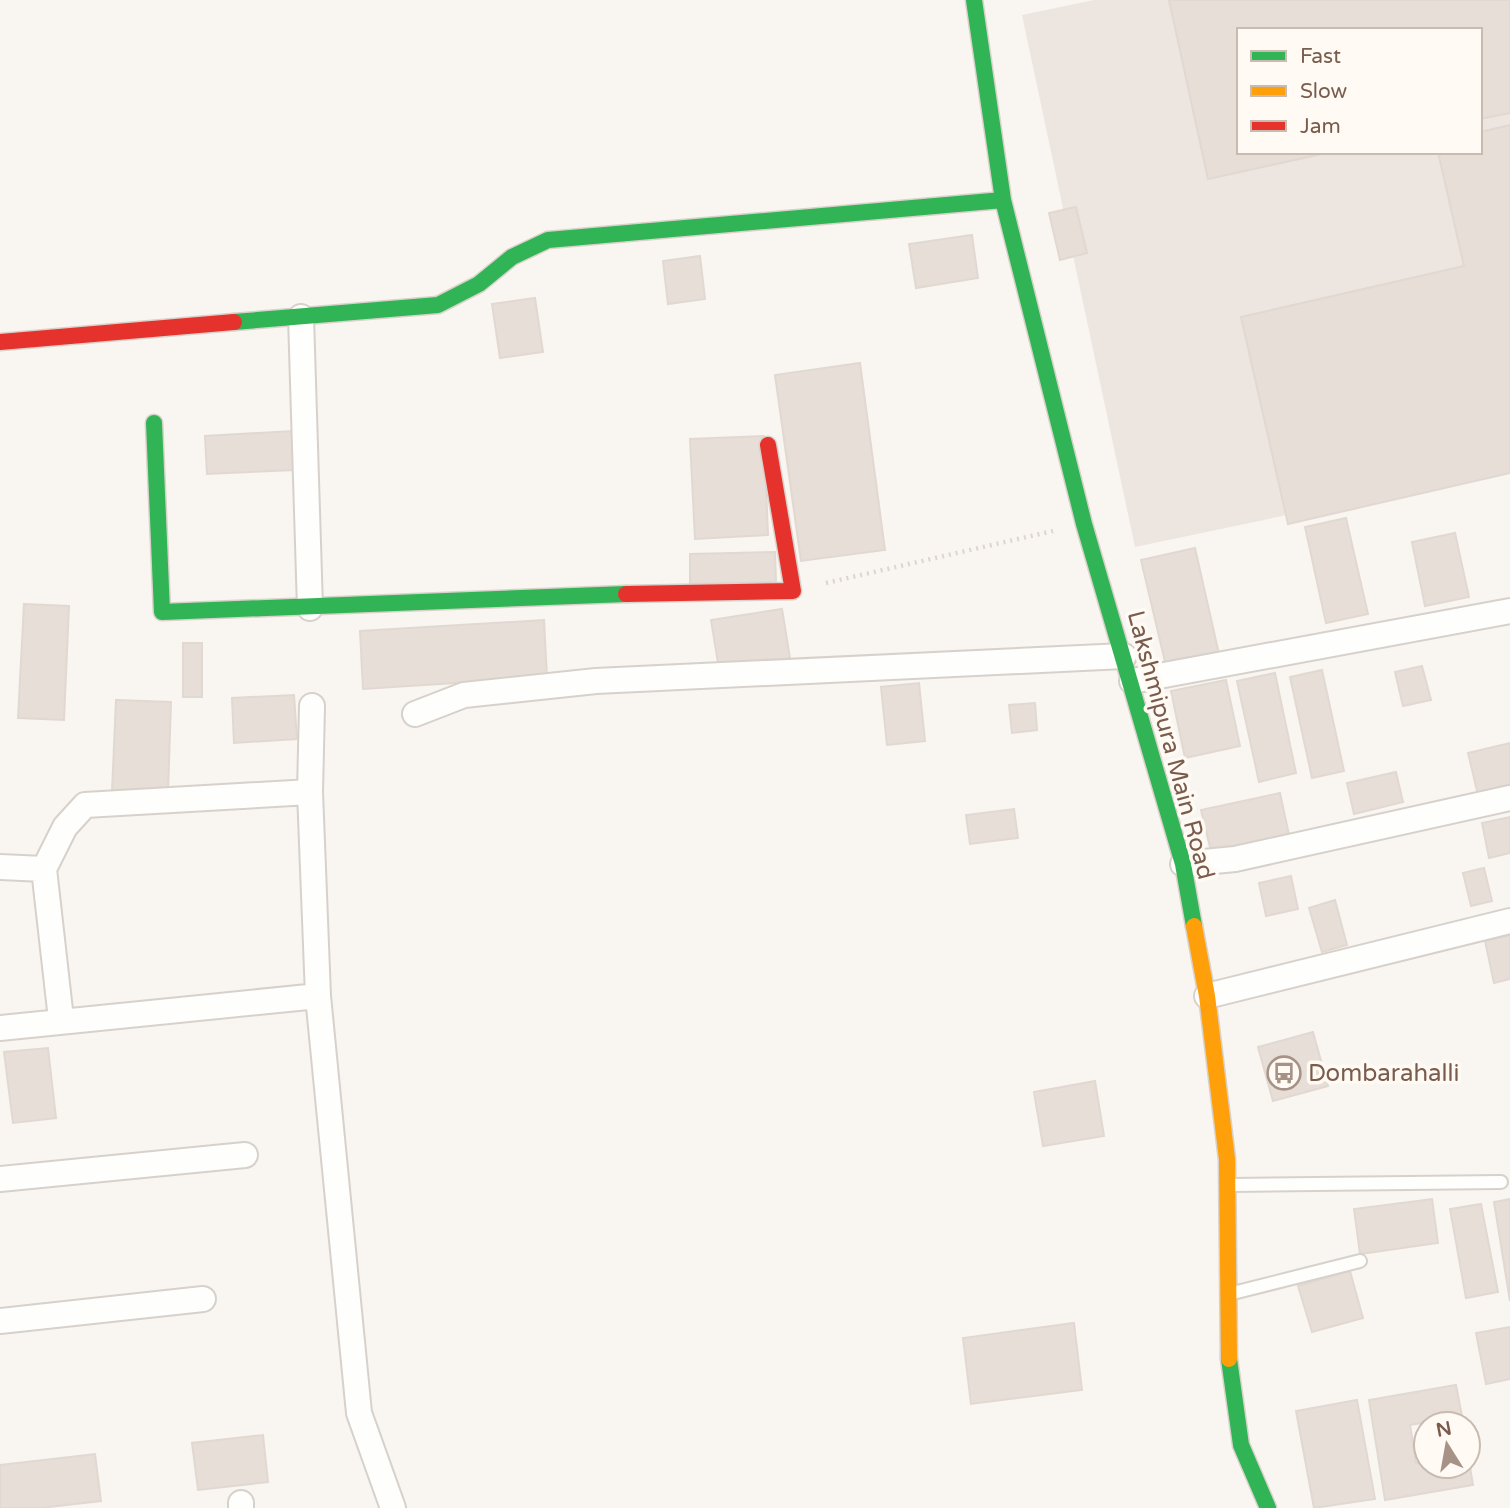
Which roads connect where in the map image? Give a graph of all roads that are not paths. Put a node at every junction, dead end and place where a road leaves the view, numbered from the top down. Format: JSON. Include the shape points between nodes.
{"nodes":[{"id":1,"x":974,"y":0,"type":"edge"},
{"id":2,"x":1003,"y":200,"type":"junction"},
{"id":3,"x":301,"y":317,"type":"junction"},
{"id":4,"x":0,"y":342,"type":"edge"},
{"id":5,"x":154,"y":423,"type":"dead end"},
{"id":6,"x":768,"y":445,"type":"dead end"},
{"id":7,"x":310,"y":608,"type":"junction"},
{"id":8,"x":1510,"y":611,"type":"edge"},
{"id":9,"x":1124,"y":656,"type":"junction"},
{"id":10,"x":1132,"y":681,"type":"junction"},
{"id":11,"x":312,"y":706,"type":"dead end"},
{"id":12,"x":415,"y":714,"type":"dead end"},
{"id":13,"x":310,"y":792,"type":"junction"},
{"id":14,"x":1510,"y":798,"type":"edge"},
{"id":15,"x":1183,"y":864,"type":"junction"},
{"id":16,"x":0,"y":867,"type":"edge"},
{"id":17,"x":44,"y":869,"type":"junction"},
{"id":18,"x":1510,"y":921,"type":"edge"},
{"id":19,"x":318,"y":996,"type":"junction"},
{"id":20,"x":1207,"y":996,"type":"junction"},
{"id":21,"x":61,"y":1019,"type":"junction"},
{"id":22,"x":0,"y":1028,"type":"edge"},
{"id":23,"x":245,"y":1155,"type":"dead end"},
{"id":24,"x":0,"y":1179,"type":"edge"},
{"id":25,"x":1501,"y":1182,"type":"dead end"},
{"id":26,"x":1227,"y":1185,"type":"junction"},
{"id":27,"x":1360,"y":1261,"type":"dead end"},
{"id":28,"x":1229,"y":1294,"type":"junction"},
{"id":29,"x":203,"y":1299,"type":"dead end"},
{"id":30,"x":0,"y":1321,"type":"edge"},
{"id":31,"x":393,"y":1508,"type":"edge"},
{"id":32,"x":1268,"y":1508,"type":"edge"}],
"edges":[{"from":1,"to":2,"type":"street","name":"Lakshmipura Main Road"},
{"from":2,"to":3,"type":"street","via":[[548,240],[512,257],[480,284],[438,305]]},
{"from":2,"to":9,"type":"street","name":"Lakshmipura Main Road","via":[[1084,524]]},
{"from":3,"to":4,"type":"street"},
{"from":3,"to":7,"type":"street"},
{"from":5,"to":7,"type":"street","via":[[162,612],[218,614]]},
{"from":6,"to":7,"type":"street","via":[[793,591],[590,594]]},
{"from":8,"to":10,"type":"street"},
{"from":9,"to":10,"type":"street","name":"Lakshmipura Main Road"},
{"from":9,"to":12,"type":"street","via":[[596,681],[464,695]]},
{"from":10,"to":15,"type":"street","name":"Lakshmipura Main Road"},
{"from":11,"to":13,"type":"street"},
{"from":13,"to":17,"type":"street","via":[[85,805],[65,827]]},
{"from":13,"to":19,"type":"street"},
{"from":14,"to":15,"type":"street","via":[[1236,859]]},
{"from":15,"to":20,"type":"street","name":"Lakshmipura Main Road"},
{"from":16,"to":17,"type":"street"},
{"from":17,"to":21,"type":"street"},
{"from":18,"to":20,"type":"street"},
{"from":19,"to":21,"type":"street"},
{"from":19,"to":31,"type":"street","via":[[359,1413]]},
{"from":20,"to":26,"type":"street","name":"Lakshmipura Main Road"},
{"from":21,"to":22,"type":"street"},
{"from":23,"to":24,"type":"street"},
{"from":25,"to":26,"type":"lane"},
{"from":26,"to":28,"type":"street","name":"Lakshmipura Main Road"},
{"from":27,"to":28,"type":"lane"},
{"from":28,"to":32,"type":"street","name":"Lakshmipura Main Road","via":[[1229,1358],[1241,1445]]},
{"from":29,"to":30,"type":"street"}]}
